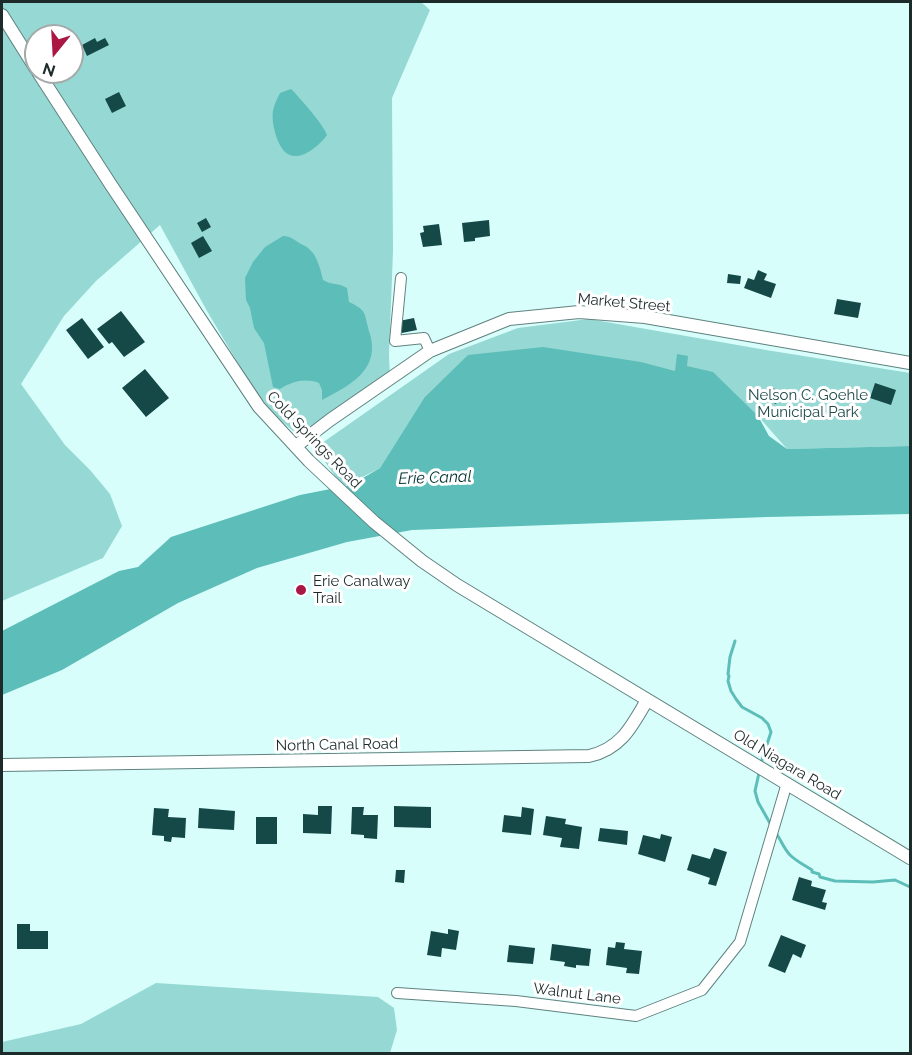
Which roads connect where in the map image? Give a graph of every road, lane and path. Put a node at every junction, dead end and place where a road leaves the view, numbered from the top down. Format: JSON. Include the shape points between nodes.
{"nodes":[{"id":1,"x":2,"y":15,"type":"edge"},
{"id":2,"x":24,"y":50,"type":"edge"},
{"id":3,"x":46,"y":84,"type":"edge"},
{"id":4,"x":401,"y":278,"type":"dead end"},
{"id":5,"x":430,"y":351,"type":"junction"},
{"id":6,"x":910,"y":363,"type":"edge"},
{"id":7,"x":296,"y":446,"type":"junction"},
{"id":8,"x":647,"y":700,"type":"junction"},
{"id":9,"x":2,"y":765,"type":"edge"},
{"id":10,"x":787,"y":783,"type":"junction"},
{"id":11,"x":910,"y":858,"type":"edge"},
{"id":12,"x":397,"y":993,"type":"dead end"}],
"edges":[{"from":1,"to":2,"type":"street","name":"Cold Springs Road"},
{"from":3,"to":7,"type":"street","name":"Cold Springs Road","via":[[259,407]]},
{"from":4,"to":5,"type":"street","via":[[395,341],[424,338]]},
{"from":5,"to":6,"type":"street","name":"Market Street","via":[[509,319],[579,312],[645,317]]},
{"from":5,"to":7,"type":"street","name":"Market Street"},
{"from":7,"to":8,"type":"street","name":"Cold Springs Road","via":[[374,522],[422,561]]},
{"from":8,"to":9,"type":"street","name":"North Canal Road","via":[[620,740],[604,752],[589,756]]},
{"from":8,"to":10,"type":"street","name":"Old Niagara Road"},
{"from":10,"to":11,"type":"street","name":"Old Niagara Road"},
{"from":10,"to":12,"type":"street","name":"Walnut Lane","via":[[740,942],[702,990],[636,1016],[516,1001]]}]}
